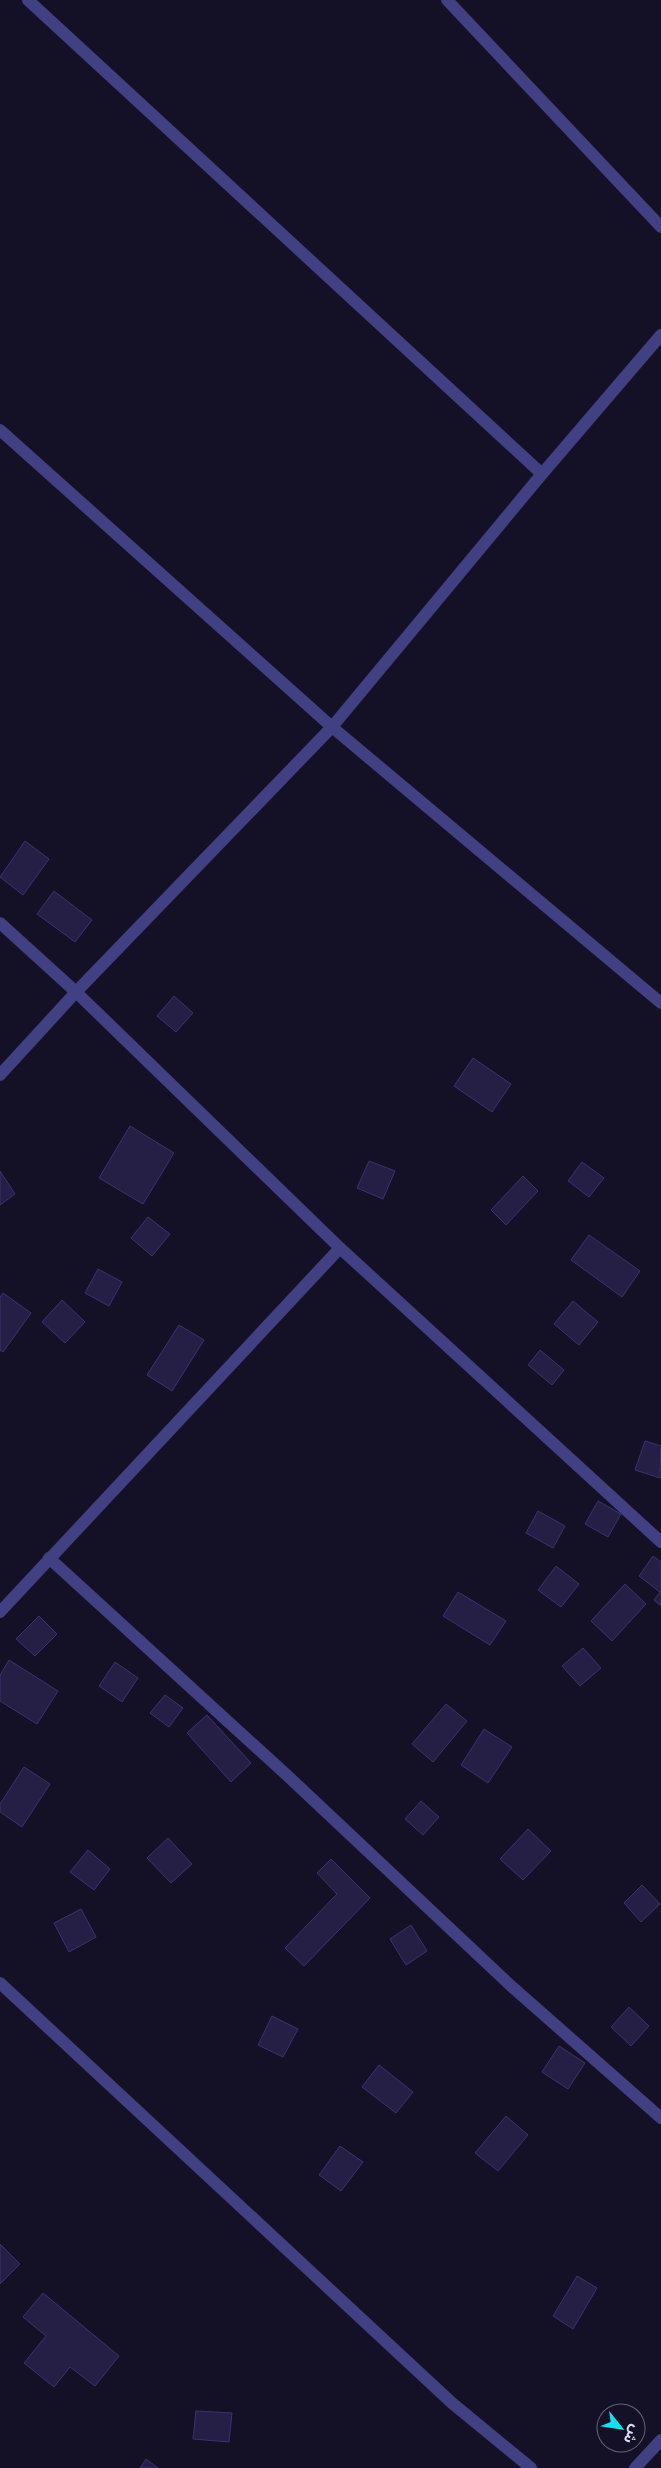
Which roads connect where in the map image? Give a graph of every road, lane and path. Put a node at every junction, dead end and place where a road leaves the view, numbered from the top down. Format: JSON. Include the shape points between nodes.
{"nodes":[{"id":1,"x":28,"y":0,"type":"edge"},
{"id":2,"x":447,"y":0,"type":"edge"},
{"id":3,"x":661,"y":227,"type":"edge"},
{"id":4,"x":661,"y":335,"type":"edge"},
{"id":5,"x":0,"y":430,"type":"edge"},
{"id":6,"x":542,"y":474,"type":"junction"},
{"id":7,"x":332,"y":728,"type":"junction"},
{"id":8,"x":0,"y":923,"type":"edge"},
{"id":9,"x":76,"y":992,"type":"junction"},
{"id":10,"x":661,"y":1003,"type":"edge"},
{"id":11,"x":0,"y":1075,"type":"edge"},
{"id":12,"x":340,"y":1248,"type":"junction"},
{"id":13,"x":661,"y":1542,"type":"edge"},
{"id":14,"x":49,"y":1558,"type":"junction"},
{"id":15,"x":0,"y":1612,"type":"edge"},
{"id":16,"x":0,"y":1982,"type":"edge"},
{"id":17,"x":661,"y":2118,"type":"edge"},
{"id":18,"x":661,"y":2440,"type":"edge"},
{"id":19,"x":531,"y":2468,"type":"edge"},
{"id":20,"x":635,"y":2468,"type":"edge"}],
"edges":[{"from":1,"to":6,"type":"street"},
{"from":2,"to":3,"type":"street"},
{"from":4,"to":6,"type":"street"},
{"from":5,"to":7,"type":"street"},
{"from":6,"to":7,"type":"street"},
{"from":7,"to":9,"type":"street"},
{"from":7,"to":10,"type":"street"},
{"from":8,"to":9,"type":"street"},
{"from":9,"to":11,"type":"street"},
{"from":9,"to":12,"type":"street"},
{"from":12,"to":13,"type":"street"},
{"from":12,"to":14,"type":"street"},
{"from":14,"to":15,"type":"street"},
{"from":14,"to":17,"type":"street","via":[[510,1985]]},
{"from":16,"to":19,"type":"street","via":[[452,2404]]},
{"from":18,"to":20,"type":"street"}]}
